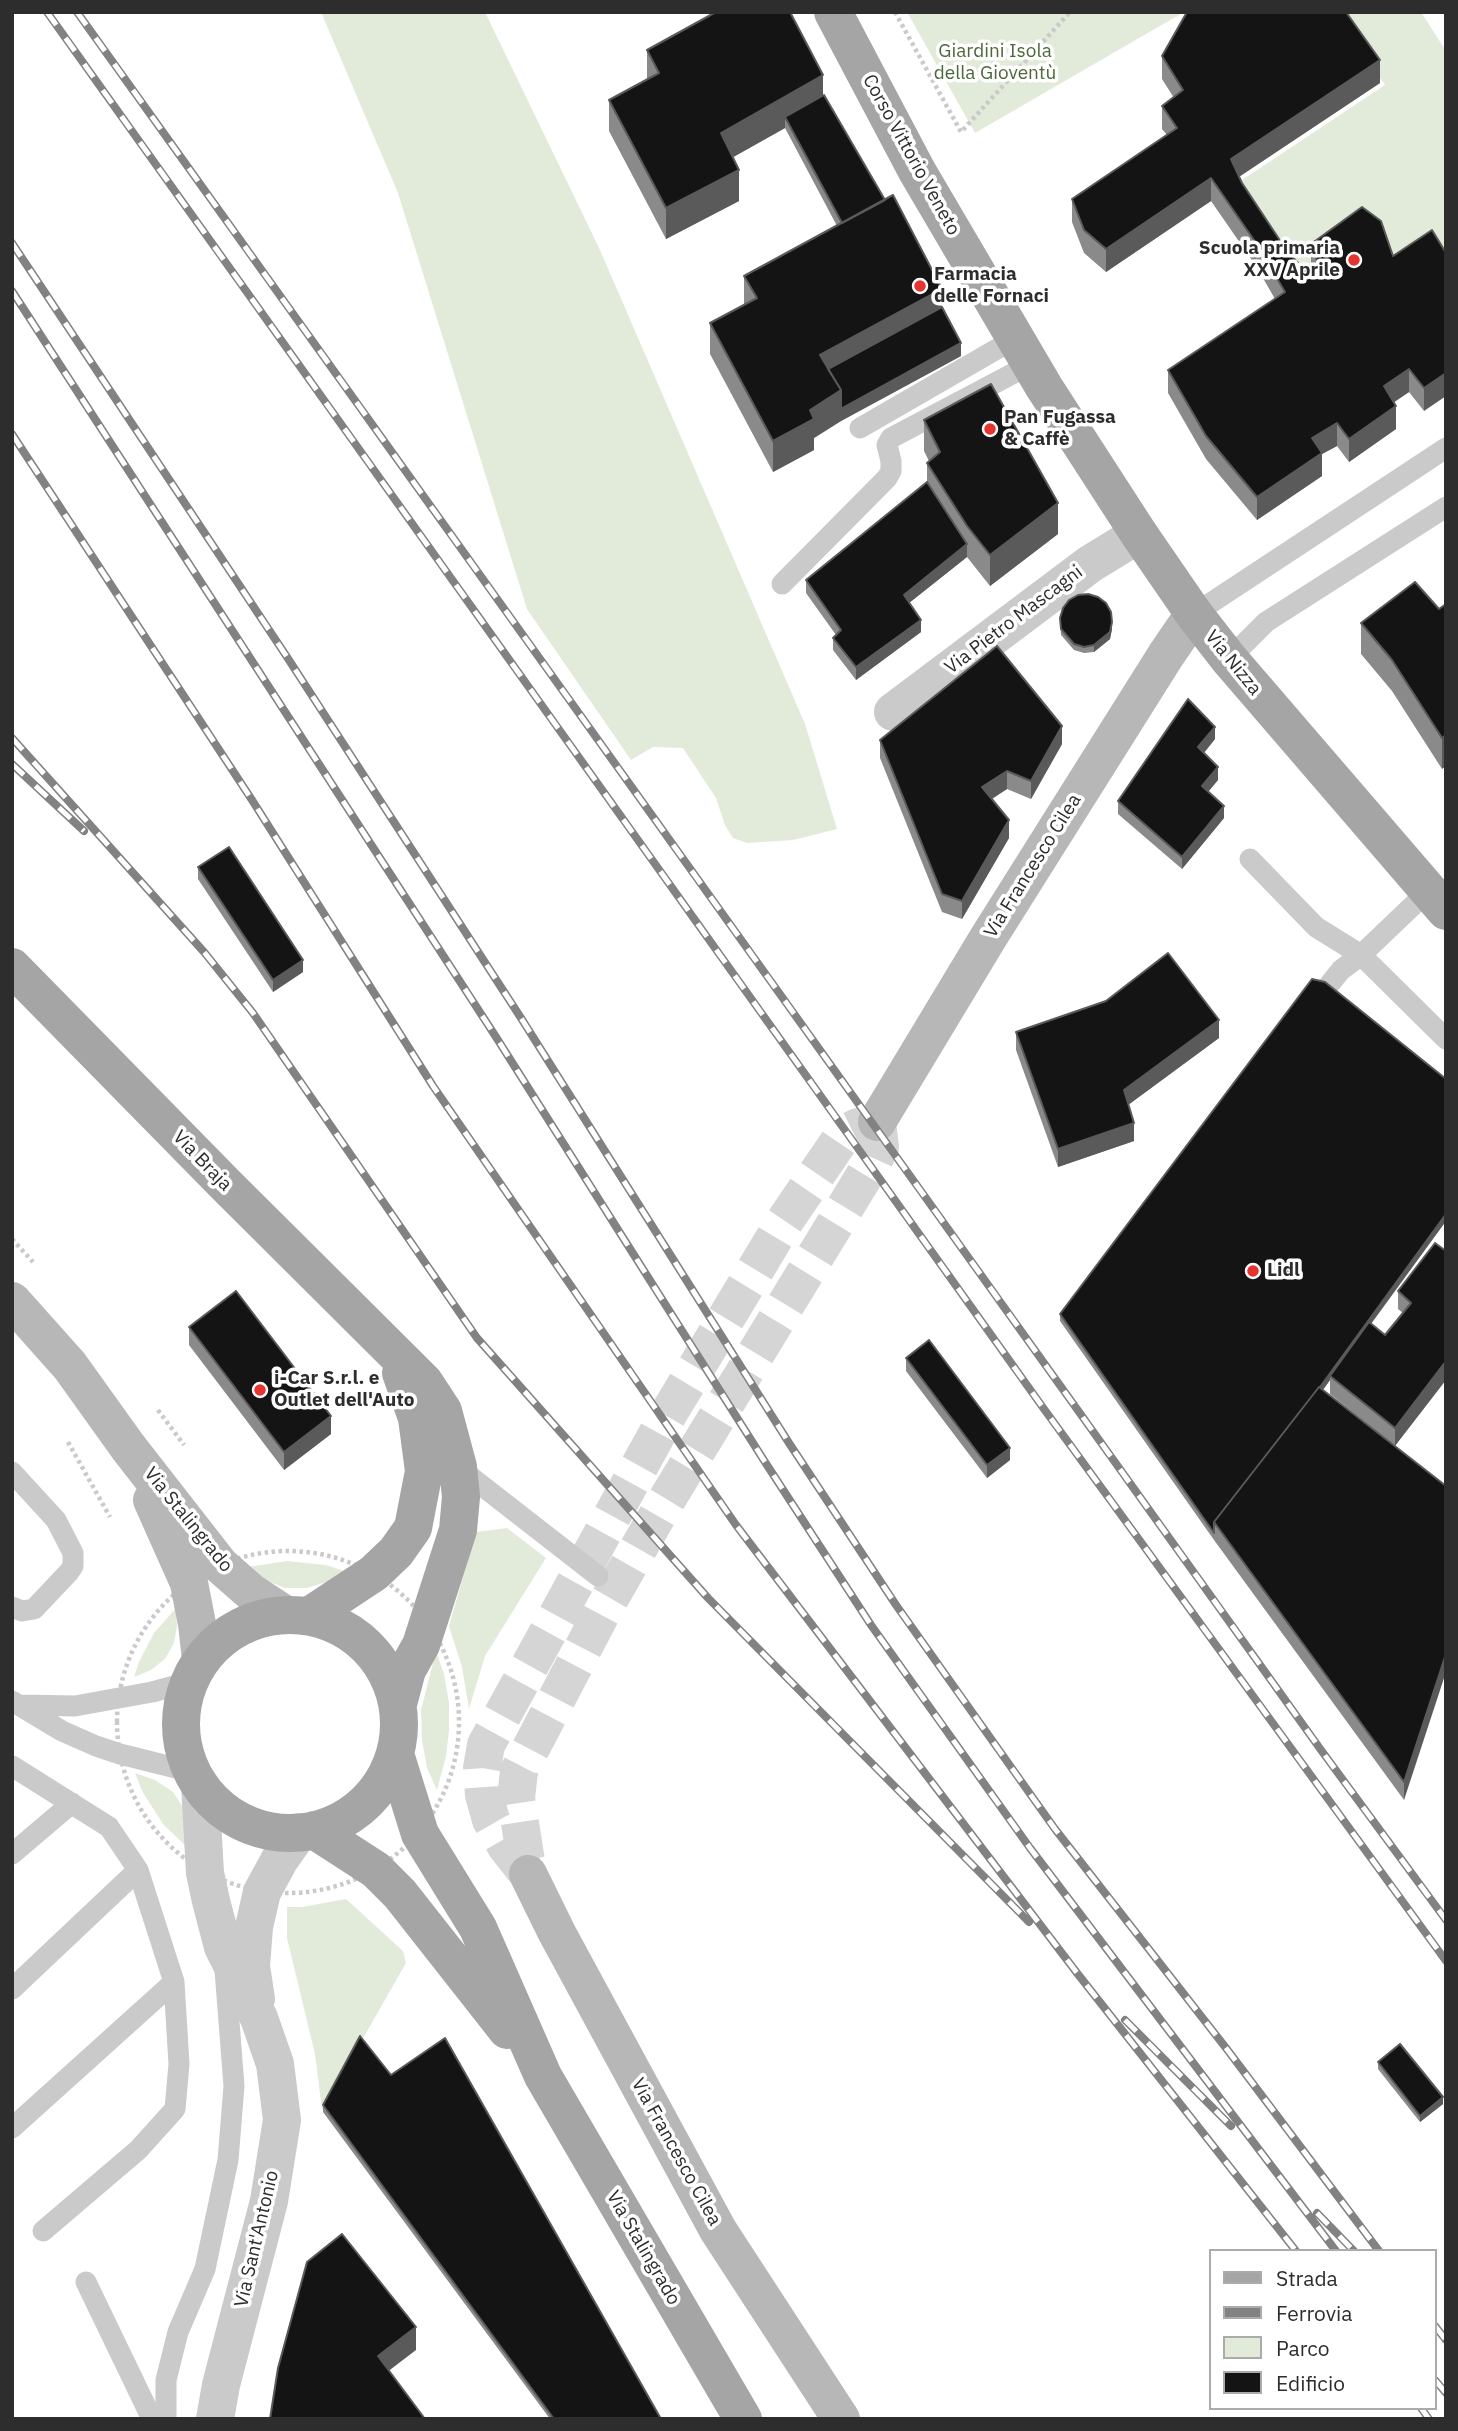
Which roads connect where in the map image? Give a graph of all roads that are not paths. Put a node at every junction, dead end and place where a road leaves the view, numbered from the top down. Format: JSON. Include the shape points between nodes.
{"nodes":[{"id":1,"x":833,"y":12,"type":"edge"},
{"id":2,"x":1023,"y":351,"type":"junction"},
{"id":3,"x":860,"y":428,"type":"dead end"},
{"id":4,"x":1446,"y":448,"type":"edge"},
{"id":5,"x":1446,"y":507,"type":"edge"},
{"id":6,"x":1139,"y":534,"type":"junction"},
{"id":7,"x":782,"y":584,"type":"dead end"},
{"id":8,"x":1195,"y":614,"type":"junction"},
{"id":9,"x":1229,"y":659,"type":"junction"},
{"id":10,"x":893,"y":712,"type":"dead end"},
{"id":11,"x":1250,"y":859,"type":"dead end"},
{"id":12,"x":1440,"y":903,"type":"edge"},
{"id":13,"x":1361,"y":956,"type":"junction"},
{"id":14,"x":12,"y":967,"type":"edge"},
{"id":15,"x":1302,"y":1020,"type":"edge"},
{"id":16,"x":1446,"y":1039,"type":"edge"},
{"id":17,"x":877,"y":1122,"type":"tunnel mouth"},
{"id":18,"x":12,"y":1301,"type":"edge"},
{"id":19,"x":394,"y":1354,"type":"junction"},
{"id":20,"x":128,"y":1447,"type":"junction"},
{"id":21,"x":458,"y":1467,"type":"junction"},
{"id":22,"x":12,"y":1472,"type":"edge"},
{"id":23,"x":598,"y":1576,"type":"dead end"},
{"id":24,"x":12,"y":1607,"type":"edge"},
{"id":25,"x":297,"y":1615,"type":"junction"},
{"id":26,"x":195,"y":1671,"type":"junction"},
{"id":27,"x":16,"y":1703,"type":"edge"},
{"id":28,"x":398,"y":1704,"type":"junction"},
{"id":29,"x":395,"y":1754,"type":"junction"},
{"id":30,"x":12,"y":1766,"type":"edge"},
{"id":31,"x":196,"y":1779,"type":"junction"},
{"id":32,"x":72,"y":1803,"type":"junction"},
{"id":33,"x":306,"y":1831,"type":"junction"},
{"id":34,"x":12,"y":1854,"type":"edge"},
{"id":35,"x":138,"y":1870,"type":"junction"},
{"id":36,"x":528,"y":1874,"type":"dead end"},
{"id":37,"x":223,"y":1947,"type":"junction"},
{"id":38,"x":174,"y":1982,"type":"junction"},
{"id":39,"x":12,"y":1989,"type":"edge"},
{"id":40,"x":259,"y":2018,"type":"junction"},
{"id":41,"x":543,"y":2076,"type":"junction"},
{"id":42,"x":12,"y":2128,"type":"edge"},
{"id":43,"x":43,"y":2231,"type":"dead end"},
{"id":44,"x":86,"y":2281,"type":"dead end"},
{"id":45,"x":152,"y":2419,"type":"edge"},
{"id":46,"x":166,"y":2419,"type":"edge"},
{"id":47,"x":215,"y":2419,"type":"edge"},
{"id":48,"x":743,"y":2419,"type":"edge"},
{"id":49,"x":841,"y":2419,"type":"edge"}],
"edges":[{"from":1,"to":2,"type":"main road","name":"Corso Vittorio Veneto","via":[[917,171]]},
{"from":2,"to":3,"type":"lane","via":[[963,370]]},
{"from":2,"to":6,"type":"main road","name":"Corso Vittorio Veneto"},
{"from":2,"to":7,"type":"lane","via":[[891,438],[886,450],[891,461],[887,478]]},
{"from":4,"to":8,"type":"lane","name":"Via Nizza"},
{"from":5,"to":9,"type":"lane","via":[[1266,622]]},
{"from":6,"to":8,"type":"main road","name":"Corso Vittorio Veneto"},
{"from":6,"to":10,"type":"street","name":"Via Pietro Mascagni","via":[[1090,564]]},
{"from":8,"to":9,"type":"main road","name":"Via Nizza"},
{"from":8,"to":17,"type":"street","name":"Via Francesco Cilea","via":[[988,938]]},
{"from":9,"to":12,"type":"main road","name":"Via Nizza"},
{"from":11,"to":13,"type":"lane","via":[[1316,927]]},
{"from":12,"to":13,"type":"lane"},
{"from":13,"to":15,"type":"lane","via":[[1341,970]]},
{"from":13,"to":16,"type":"lane"},
{"from":14,"to":19,"type":"main road","name":"Via Braja"},
{"from":18,"to":20,"type":"street","name":"Via Stalingrado","via":[[70,1366]]},
{"from":19,"to":21,"type":"main road","name":"Via Braja","via":[[424,1382],[443,1411]]},
{"from":19,"to":25,"type":"main road","name":"Via Braja","via":[[417,1418],[424,1471],[413,1528],[374,1573]]},
{"from":20,"to":25,"type":"street","name":"Via Stalingrado","via":[[220,1564],[252,1593]]},
{"from":20,"to":26,"type":"street","name":"Via Stalingrado","via":[[188,1583],[197,1624]]},
{"from":21,"to":23,"type":"lane"},
{"from":21,"to":28,"type":"main road","name":"Via Braja","via":[[458,1530]]},
{"from":22,"to":24,"type":"lane","via":[[56,1520],[73,1553],[69,1572],[34,1609]]},
{"from":25,"to":26,"type":"main road","via":[[260,1619],[238,1628],[218,1642]]},
{"from":25,"to":28,"type":"main road","via":[[340,1627],[368,1646],[387,1673]]},
{"from":26,"to":27,"type":"lane","via":[[152,1692],[75,1706]]},
{"from":26,"to":31,"type":"main road","via":[[182,1727]]},
{"from":27,"to":31,"type":"lane","via":[[96,1746]]},
{"from":28,"to":29,"type":"main road"},
{"from":29,"to":33,"type":"main road","via":[[383,1781],[365,1804],[341,1820]]},
{"from":29,"to":41,"type":"main road","name":"Via Stalingrado","via":[[420,1834],[478,1928]]},
{"from":30,"to":32,"type":"lane"},
{"from":31,"to":33,"type":"main road","via":[[215,1803],[254,1827]]},
{"from":31,"to":37,"type":"street","name":"Via Sant'Antonio","via":[[205,1872]]},
{"from":32,"to":34,"type":"lane"},
{"from":32,"to":35,"type":"lane","via":[[109,1827]]},
{"from":33,"to":40,"type":"street","name":"Via Sant'Antonio","via":[[280,1859],[262,1892],[251,1966]]},
{"from":33,"to":41,"type":"main road","name":"Via Stalingrado","via":[[376,1870],[400,1894]]},
{"from":35,"to":38,"type":"lane"},
{"from":35,"to":39,"type":"lane"},
{"from":36,"to":49,"type":"street","name":"Via Francesco Cilea","via":[[718,2230]]},
{"from":37,"to":40,"type":"street","name":"Via Sant'Antonio"},
{"from":37,"to":46,"type":"lane","via":[[234,2086],[228,2160],[205,2269],[178,2332],[166,2380]]},
{"from":38,"to":42,"type":"lane"},
{"from":38,"to":43,"type":"lane","via":[[175,2109],[138,2150]]},
{"from":40,"to":47,"type":"street","name":"Via Sant'Antonio","via":[[275,2064],[282,2120],[269,2201]]},
{"from":41,"to":48,"type":"main road","name":"Via Stalingrado"},
{"from":44,"to":45,"type":"lane"}]}
